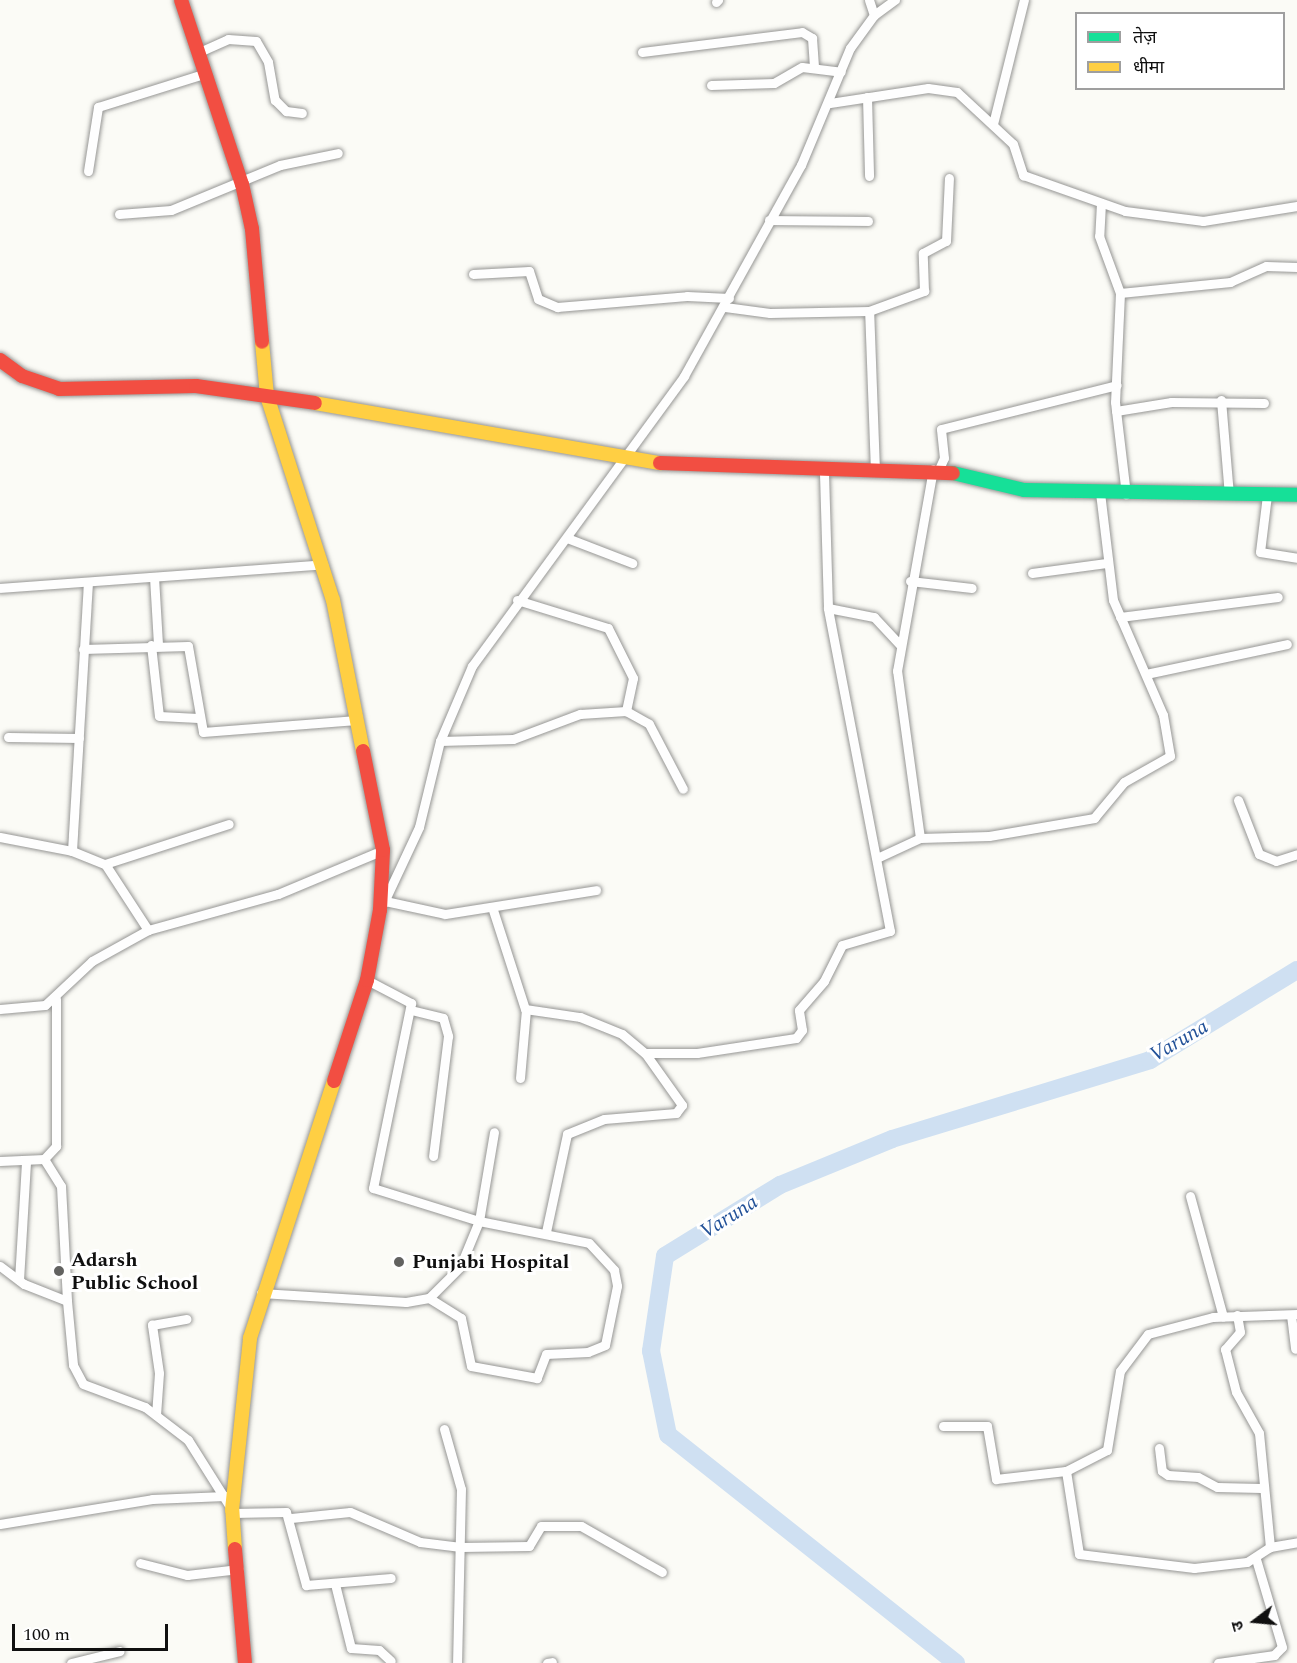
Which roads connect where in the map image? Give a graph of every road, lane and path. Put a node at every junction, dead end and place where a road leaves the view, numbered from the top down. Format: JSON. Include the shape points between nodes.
{"nodes":[{"id":1,"x":181,"y":0,"type":"edge"},
{"id":2,"x":869,"y":0,"type":"edge"},
{"id":3,"x":895,"y":0,"type":"edge"},
{"id":4,"x":1024,"y":0,"type":"edge"},
{"id":5,"x":874,"y":15,"type":"junction"},
{"id":6,"x":642,"y":52,"type":"dead end"},
{"id":7,"x":197,"y":53,"type":"junction"},
{"id":8,"x":814,"y":67,"type":"junction"},
{"id":9,"x":842,"y":72,"type":"junction"},
{"id":10,"x":203,"y":74,"type":"junction"},
{"id":11,"x":711,"y":85,"type":"dead end"},
{"id":12,"x":867,"y":97,"type":"junction"},
{"id":13,"x":830,"y":103,"type":"junction"},
{"id":14,"x":302,"y":113,"type":"dead end"},
{"id":15,"x":993,"y":124,"type":"junction"},
{"id":16,"x":338,"y":153,"type":"dead end"},
{"id":17,"x":88,"y":171,"type":"dead end"},
{"id":18,"x":869,"y":176,"type":"dead end"},
{"id":19,"x":949,"y":178,"type":"dead end"},
{"id":20,"x":242,"y":184,"type":"junction"},
{"id":21,"x":1101,"y":203,"type":"junction"},
{"id":22,"x":1297,"y":206,"type":"edge"},
{"id":23,"x":119,"y":214,"type":"dead end"},
{"id":24,"x":769,"y":220,"type":"junction"},
{"id":25,"x":868,"y":221,"type":"dead end"},
{"id":26,"x":1297,"y":267,"type":"edge"},
{"id":27,"x":472,"y":274,"type":"dead end"},
{"id":28,"x":1120,"y":293,"type":"junction"},
{"id":29,"x":729,"y":298,"type":"junction"},
{"id":30,"x":724,"y":307,"type":"junction"},
{"id":31,"x":869,"y":311,"type":"junction"},
{"id":32,"x":0,"y":360,"type":"edge"},
{"id":33,"x":1117,"y":385,"type":"junction"},
{"id":34,"x":267,"y":396,"type":"junction"},
{"id":35,"x":1221,"y":400,"type":"junction"},
{"id":36,"x":1264,"y":403,"type":"dead end"},
{"id":37,"x":1116,"y":411,"type":"junction"},
{"id":38,"x":628,"y":456,"type":"junction"},
{"id":39,"x":936,"y":469,"type":"junction"},
{"id":40,"x":875,"y":471,"type":"junction"},
{"id":41,"x":824,"y":472,"type":"junction"},
{"id":42,"x":1100,"y":493,"type":"junction"},
{"id":43,"x":1126,"y":494,"type":"junction"},
{"id":44,"x":1229,"y":495,"type":"junction"},
{"id":45,"x":1267,"y":495,"type":"junction"},
{"id":46,"x":1297,"y":495,"type":"edge"},
{"id":47,"x":567,"y":538,"type":"junction"},
{"id":48,"x":1297,"y":558,"type":"edge"},
{"id":49,"x":632,"y":563,"type":"dead end"},
{"id":50,"x":1106,"y":563,"type":"junction"},
{"id":51,"x":323,"y":564,"type":"junction"},
{"id":52,"x":1032,"y":573,"type":"dead end"},
{"id":53,"x":154,"y":577,"type":"junction"},
{"id":54,"x":910,"y":581,"type":"junction"},
{"id":55,"x":88,"y":582,"type":"junction"},
{"id":56,"x":0,"y":588,"type":"edge"},
{"id":57,"x":972,"y":588,"type":"dead end"},
{"id":58,"x":1278,"y":597,"type":"dead end"},
{"id":59,"x":517,"y":600,"type":"junction"},
{"id":60,"x":828,"y":609,"type":"junction"},
{"id":61,"x":1120,"y":617,"type":"junction"},
{"id":62,"x":1287,"y":644,"type":"dead end"},
{"id":63,"x":155,"y":645,"type":"junction"},
{"id":64,"x":900,"y":645,"type":"junction"},
{"id":65,"x":83,"y":649,"type":"junction"},
{"id":66,"x":1146,"y":674,"type":"junction"},
{"id":67,"x":626,"y":711,"type":"junction"},
{"id":68,"x":198,"y":718,"type":"junction"},
{"id":69,"x":357,"y":720,"type":"junction"},
{"id":70,"x":8,"y":736,"type":"dead end"},
{"id":71,"x":79,"y":738,"type":"junction"},
{"id":72,"x":440,"y":741,"type":"junction"},
{"id":73,"x":683,"y":789,"type":"dead end"},
{"id":74,"x":1238,"y":800,"type":"dead end"},
{"id":75,"x":229,"y":824,"type":"dead end"},
{"id":76,"x":0,"y":837,"type":"edge"},
{"id":77,"x":920,"y":838,"type":"junction"},
{"id":78,"x":383,"y":850,"type":"junction"},
{"id":79,"x":72,"y":851,"type":"junction"},
{"id":80,"x":1297,"y":854,"type":"edge"},
{"id":81,"x":878,"y":858,"type":"junction"},
{"id":82,"x":105,"y":864,"type":"junction"},
{"id":83,"x":596,"y":890,"type":"dead end"},
{"id":84,"x":382,"y":905,"type":"junction"},
{"id":85,"x":493,"y":910,"type":"junction"},
{"id":86,"x":148,"y":930,"type":"junction"},
{"id":87,"x":367,"y":980,"type":"junction"},
{"id":88,"x":56,"y":999,"type":"junction"},
{"id":89,"x":0,"y":1010,"type":"edge"},
{"id":90,"x":411,"y":1010,"type":"junction"},
{"id":91,"x":526,"y":1010,"type":"junction"},
{"id":92,"x":645,"y":1053,"type":"junction"},
{"id":93,"x":520,"y":1078,"type":"dead end"},
{"id":94,"x":494,"y":1132,"type":"dead end"},
{"id":95,"x":433,"y":1156,"type":"dead end"},
{"id":96,"x":44,"y":1159,"type":"junction"},
{"id":97,"x":0,"y":1161,"type":"edge"},
{"id":98,"x":26,"y":1162,"type":"junction"},
{"id":99,"x":1190,"y":1196,"type":"dead end"},
{"id":100,"x":479,"y":1221,"type":"junction"},
{"id":101,"x":546,"y":1232,"type":"junction"},
{"id":102,"x":0,"y":1266,"type":"edge"},
{"id":103,"x":19,"y":1280,"type":"junction"},
{"id":104,"x":261,"y":1293,"type":"junction"},
{"id":105,"x":429,"y":1298,"type":"junction"},
{"id":106,"x":67,"y":1301,"type":"junction"},
{"id":107,"x":1294,"y":1315,"type":"edge"},
{"id":108,"x":1237,"y":1316,"type":"junction"},
{"id":109,"x":1222,"y":1317,"type":"junction"},
{"id":110,"x":186,"y":1319,"type":"dead end"},
{"id":111,"x":1295,"y":1349,"type":"dead end"},
{"id":112,"x":156,"y":1415,"type":"junction"},
{"id":113,"x":942,"y":1426,"type":"dead end"},
{"id":114,"x":444,"y":1429,"type":"dead end"},
{"id":115,"x":1159,"y":1448,"type":"dead end"},
{"id":116,"x":1066,"y":1470,"type":"junction"},
{"id":117,"x":1261,"y":1488,"type":"junction"},
{"id":118,"x":225,"y":1496,"type":"junction"},
{"id":119,"x":232,"y":1511,"type":"junction"},
{"id":120,"x":291,"y":1518,"type":"junction"},
{"id":121,"x":0,"y":1524,"type":"edge"},
{"id":122,"x":1297,"y":1542,"type":"edge"},
{"id":123,"x":460,"y":1547,"type":"junction"},
{"id":124,"x":1270,"y":1547,"type":"junction"},
{"id":125,"x":1256,"y":1559,"type":"junction"},
{"id":126,"x":140,"y":1563,"type":"dead end"},
{"id":127,"x":239,"y":1569,"type":"junction"},
{"id":128,"x":662,"y":1572,"type":"dead end"},
{"id":129,"x":391,"y":1578,"type":"dead end"},
{"id":130,"x":335,"y":1584,"type":"junction"},
{"id":131,"x":120,"y":1651,"type":"dead end"},
{"id":132,"x":391,"y":1661,"type":"dead end"},
{"id":133,"x":71,"y":1663,"type":"edge"},
{"id":134,"x":245,"y":1663,"type":"edge"},
{"id":135,"x":457,"y":1663,"type":"edge"},
{"id":136,"x":1218,"y":1663,"type":"edge"}],
"edges":[{"from":1,"to":7,"type":"street"},
{"from":2,"to":5,"type":"street"},
{"from":3,"to":5,"type":"street"},
{"from":4,"to":15,"type":"street"},
{"from":5,"to":9,"type":"street"},
{"from":6,"to":8,"type":"street","via":[[802,32],[812,38]]},
{"from":7,"to":10,"type":"street"},
{"from":7,"to":14,"type":"street","via":[[228,39],[256,41],[268,62],[274,100],[286,111]]},
{"from":8,"to":9,"type":"street"},
{"from":8,"to":11,"type":"street","via":[[793,69],[774,83]]},
{"from":9,"to":13,"type":"street"},
{"from":10,"to":17,"type":"street","via":[[98,107]]},
{"from":10,"to":20,"type":"street"},
{"from":12,"to":13,"type":"street"},
{"from":12,"to":15,"type":"street","via":[[943,87],[969,100]]},
{"from":12,"to":18,"type":"street"},
{"from":13,"to":24,"type":"street"},
{"from":15,"to":21,"type":"street","via":[[1013,144],[1023,175]]},
{"from":16,"to":20,"type":"street","via":[[280,165]]},
{"from":19,"to":31,"type":"street","via":[[946,241],[923,252],[924,291]]},
{"from":20,"to":23,"type":"street","via":[[150,216]]},
{"from":20,"to":34,"type":"street","via":[[252,229]]},
{"from":21,"to":22,"type":"street","via":[[1203,221]]},
{"from":21,"to":28,"type":"street","via":[[1099,236]]},
{"from":24,"to":25,"type":"street"},
{"from":24,"to":29,"type":"street"},
{"from":26,"to":28,"type":"street","via":[[1266,266],[1230,282]]},
{"from":27,"to":29,"type":"street","via":[[529,271],[538,299],[557,307],[687,296]]},
{"from":28,"to":33,"type":"street"},
{"from":29,"to":30,"type":"street"},
{"from":30,"to":31,"type":"street","via":[[770,313]]},
{"from":30,"to":38,"type":"street"},
{"from":31,"to":40,"type":"street"},
{"from":32,"to":34,"type":"street","via":[[22,376],[59,389],[162,385]]},
{"from":33,"to":37,"type":"street"},
{"from":33,"to":39,"type":"street","via":[[941,429],[944,458]]},
{"from":34,"to":38,"type":"street"},
{"from":34,"to":51,"type":"street"},
{"from":35,"to":36,"type":"street"},
{"from":35,"to":37,"type":"street"},
{"from":35,"to":44,"type":"street"},
{"from":37,"to":43,"type":"street"},
{"from":38,"to":41,"type":"street","via":[[721,471]]},
{"from":38,"to":47,"type":"street"},
{"from":39,"to":40,"type":"street"},
{"from":39,"to":42,"type":"street","via":[[1024,490]]},
{"from":39,"to":54,"type":"street"},
{"from":40,"to":41,"type":"street"},
{"from":41,"to":60,"type":"street"},
{"from":42,"to":43,"type":"street"},
{"from":42,"to":50,"type":"street"},
{"from":43,"to":44,"type":"street"},
{"from":44,"to":45,"type":"street"},
{"from":45,"to":46,"type":"street"},
{"from":45,"to":48,"type":"street","via":[[1260,552]]},
{"from":47,"to":49,"type":"street"},
{"from":47,"to":59,"type":"street"},
{"from":50,"to":52,"type":"street"},
{"from":50,"to":61,"type":"street"},
{"from":51,"to":53,"type":"street"},
{"from":51,"to":69,"type":"street"},
{"from":53,"to":55,"type":"street"},
{"from":53,"to":63,"type":"street"},
{"from":54,"to":57,"type":"street"},
{"from":54,"to":64,"type":"street"},
{"from":55,"to":56,"type":"street"},
{"from":55,"to":65,"type":"street"},
{"from":58,"to":61,"type":"street"},
{"from":59,"to":67,"type":"street","via":[[608,628],[633,678]]},
{"from":59,"to":72,"type":"street","via":[[472,666]]},
{"from":60,"to":64,"type":"street","via":[[874,617]]},
{"from":60,"to":81,"type":"street"},
{"from":61,"to":66,"type":"street"},
{"from":62,"to":66,"type":"street"},
{"from":63,"to":65,"type":"street"},
{"from":63,"to":68,"type":"street","via":[[188,646]]},
{"from":63,"to":68,"type":"street","via":[[159,716]]},
{"from":64,"to":77,"type":"street","via":[[897,682]]},
{"from":65,"to":71,"type":"street"},
{"from":66,"to":77,"type":"street","via":[[1168,731],[1170,756],[1124,782],[1094,818],[989,836]]},
{"from":67,"to":72,"type":"street","via":[[580,714],[513,739]]},
{"from":67,"to":73,"type":"street","via":[[649,724]]},
{"from":68,"to":69,"type":"street","via":[[208,733]]},
{"from":69,"to":78,"type":"street"},
{"from":70,"to":71,"type":"street"},
{"from":71,"to":79,"type":"street"},
{"from":72,"to":84,"type":"street","via":[[419,827]]},
{"from":74,"to":80,"type":"street","via":[[1259,854],[1276,861]]},
{"from":75,"to":82,"type":"street"},
{"from":76,"to":79,"type":"street"},
{"from":77,"to":81,"type":"street"},
{"from":78,"to":84,"type":"street"},
{"from":78,"to":86,"type":"street","via":[[278,894]]},
{"from":79,"to":82,"type":"street"},
{"from":81,"to":92,"type":"street","via":[[890,931],[842,945],[824,981],[799,1010],[799,1036],[697,1053]]},
{"from":82,"to":86,"type":"street"},
{"from":83,"to":85,"type":"street"},
{"from":84,"to":85,"type":"street","via":[[423,913]]},
{"from":84,"to":87,"type":"street"},
{"from":85,"to":91,"type":"street","via":[[509,972]]},
{"from":86,"to":88,"type":"street","via":[[92,961]]},
{"from":87,"to":90,"type":"street","via":[[409,998]]},
{"from":87,"to":104,"type":"street","via":[[310,1161]]},
{"from":88,"to":89,"type":"street","via":[[32,1009]]},
{"from":88,"to":96,"type":"street","via":[[56,1146]]},
{"from":90,"to":95,"type":"street","via":[[443,1018],[448,1036]]},
{"from":90,"to":100,"type":"street","via":[[371,1186]]},
{"from":91,"to":92,"type":"street","via":[[597,1022]]},
{"from":91,"to":93,"type":"street"},
{"from":92,"to":101,"type":"street","via":[[681,1098],[681,1109],[648,1118],[604,1119],[567,1134]]},
{"from":94,"to":100,"type":"street"},
{"from":96,"to":98,"type":"street"},
{"from":96,"to":106,"type":"street","via":[[61,1186]]},
{"from":97,"to":98,"type":"street"},
{"from":98,"to":103,"type":"street"},
{"from":99,"to":109,"type":"street"},
{"from":100,"to":101,"type":"street"},
{"from":100,"to":105,"type":"street","via":[[460,1267]]},
{"from":101,"to":105,"type":"street","via":[[589,1243],[614,1270],[612,1326],[598,1350],[546,1354],[537,1378],[471,1366],[461,1318]]},
{"from":102,"to":103,"type":"street"},
{"from":103,"to":106,"type":"street"},
{"from":104,"to":105,"type":"street","via":[[406,1302]]},
{"from":104,"to":119,"type":"street","via":[[242,1387]]},
{"from":106,"to":112,"type":"street","via":[[73,1365],[83,1384]]},
{"from":107,"to":108,"type":"street"},
{"from":107,"to":111,"type":"street"},
{"from":108,"to":109,"type":"street"},
{"from":108,"to":117,"type":"street","via":[[1240,1332],[1225,1349],[1236,1392],[1258,1427]]},
{"from":109,"to":116,"type":"street","via":[[1179,1322],[1142,1339],[1120,1371],[1107,1450]]},
{"from":110,"to":112,"type":"street","via":[[152,1324],[159,1373]]},
{"from":112,"to":118,"type":"street","via":[[188,1440]]},
{"from":113,"to":116,"type":"street","via":[[987,1426],[996,1479]]},
{"from":114,"to":123,"type":"street","via":[[459,1476]]},
{"from":115,"to":117,"type":"street","via":[[1162,1471],[1168,1475],[1198,1477],[1217,1487]]},
{"from":116,"to":125,"type":"street","via":[[1079,1554],[1194,1568]]},
{"from":117,"to":124,"type":"street"},
{"from":118,"to":119,"type":"street"},
{"from":118,"to":121,"type":"street","via":[[163,1497]]},
{"from":119,"to":120,"type":"street","via":[[280,1510]]},
{"from":119,"to":127,"type":"street"},
{"from":120,"to":123,"type":"street","via":[[350,1512],[420,1542]]},
{"from":120,"to":130,"type":"street","via":[[303,1582]]},
{"from":122,"to":124,"type":"street"},
{"from":123,"to":128,"type":"street","via":[[529,1546],[541,1526],[581,1526]]},
{"from":123,"to":135,"type":"street"},
{"from":124,"to":125,"type":"street"},
{"from":125,"to":136,"type":"street","via":[[1282,1647],[1274,1655]]},
{"from":126,"to":127,"type":"street","via":[[187,1575]]},
{"from":127,"to":134,"type":"street"},
{"from":129,"to":130,"type":"street"},
{"from":130,"to":132,"type":"street","via":[[351,1648],[379,1650]]},
{"from":131,"to":133,"type":"street"}]}
